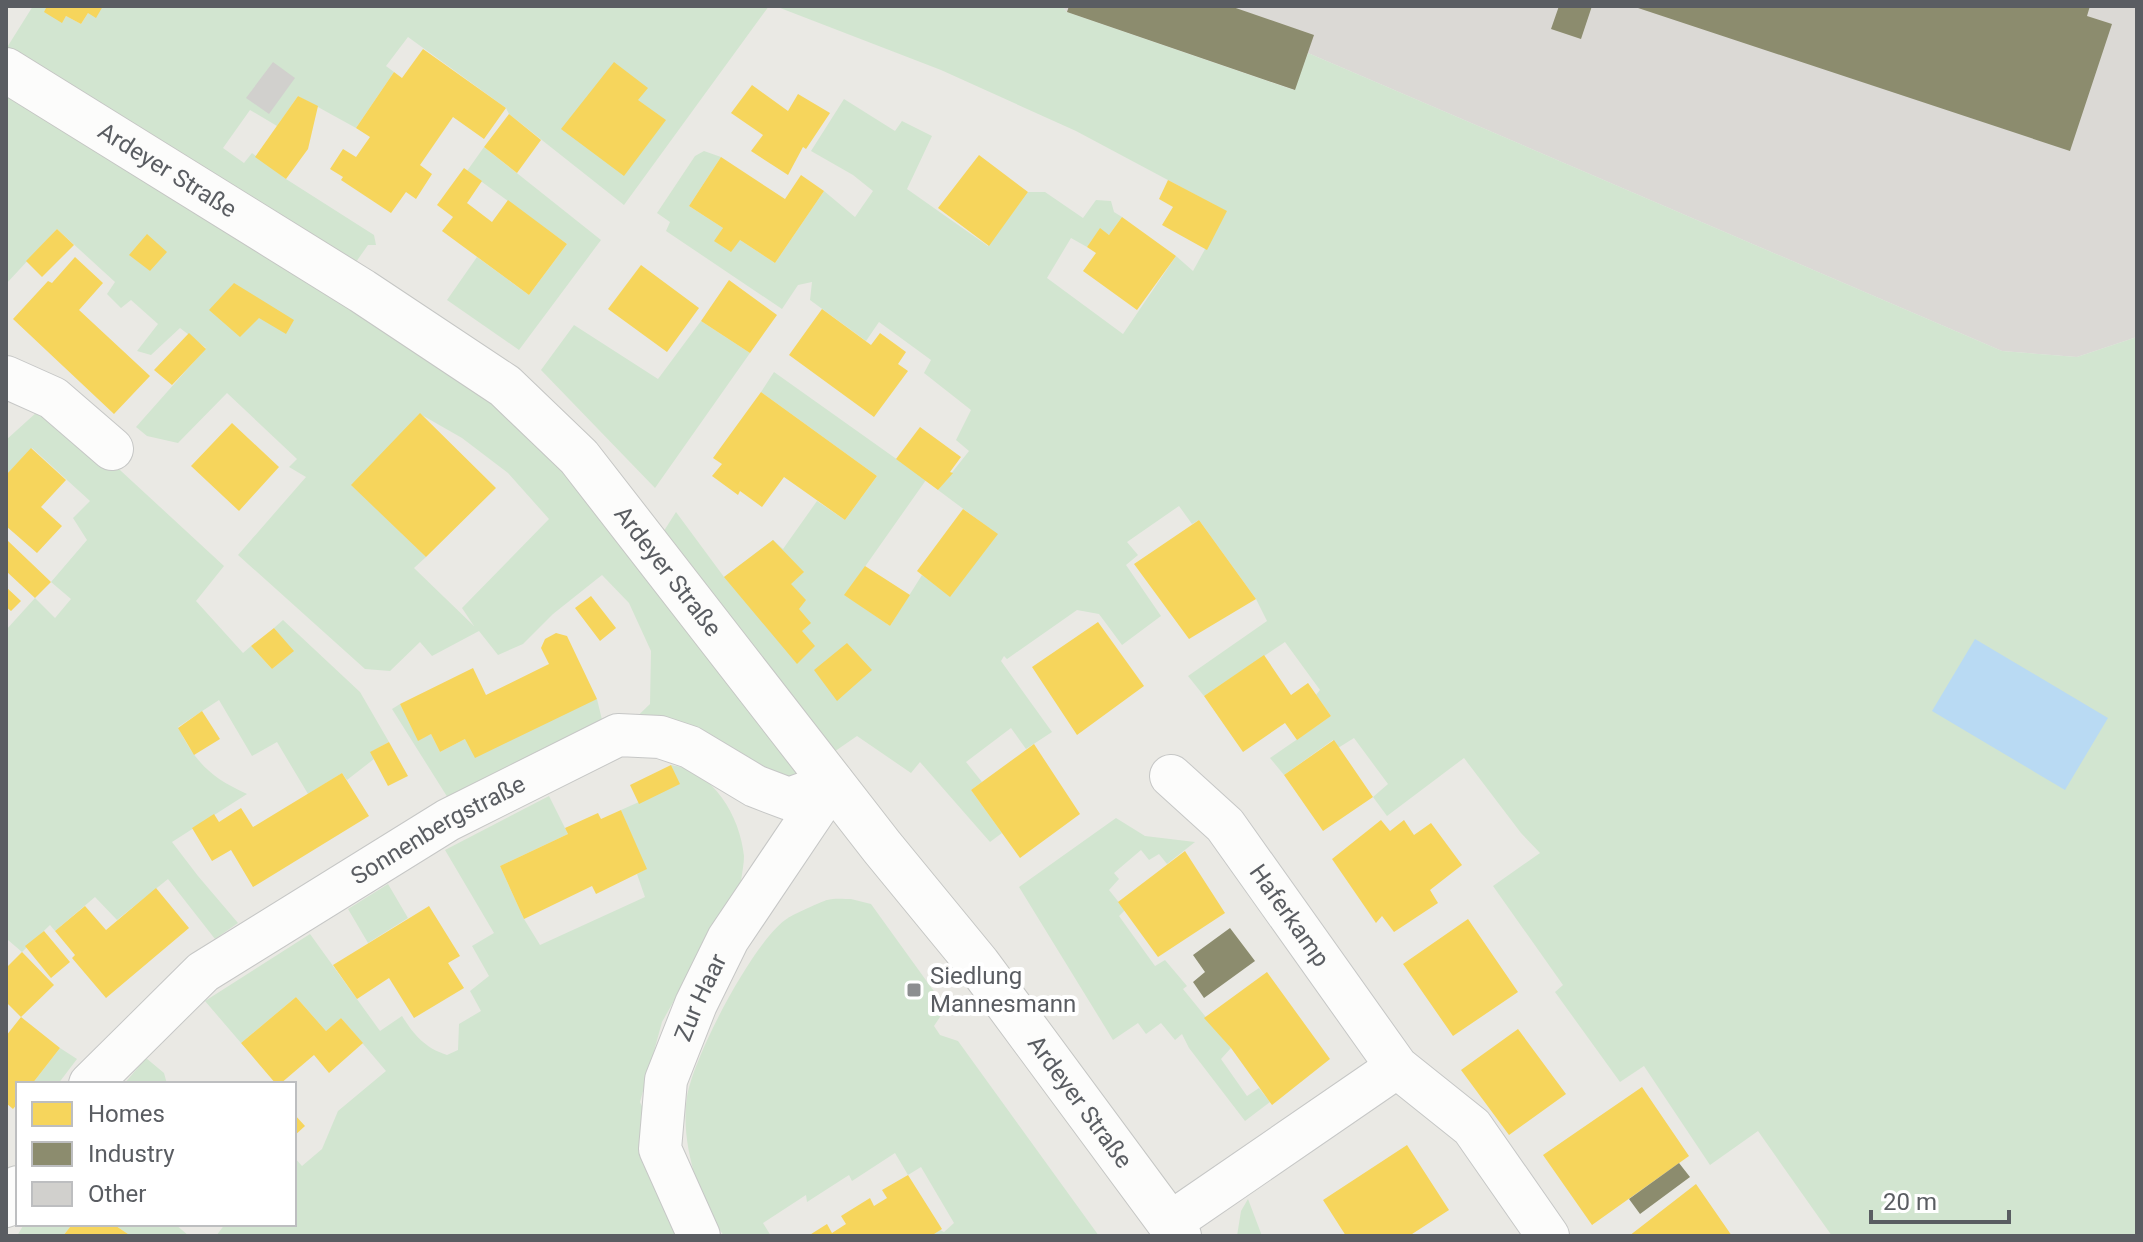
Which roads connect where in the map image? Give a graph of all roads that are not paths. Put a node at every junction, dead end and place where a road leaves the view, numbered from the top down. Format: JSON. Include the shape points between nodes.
{"nodes":[{"id":1,"x":6,"y":70,"type":"edge"},
{"id":2,"x":6,"y":377,"type":"edge"},
{"id":3,"x":112,"y":449,"type":"dead end"},
{"id":4,"x":1171,"y":776,"type":"dead end"},
{"id":5,"x":833,"y":783,"type":"junction"},
{"id":6,"x":1397,"y":1067,"type":"junction"},
{"id":7,"x":92,"y":1082,"type":"edge"},
{"id":8,"x":1174,"y":1230,"type":"edge"},
{"id":9,"x":699,"y":1236,"type":"edge"},
{"id":10,"x":1548,"y":1236,"type":"edge"}],
"edges":[{"from":1,"to":5,"type":"main road","name":"Ardeyer Straße","via":[[505,386],[579,457]]},
{"from":2,"to":3,"type":"street","via":[[53,398]]},
{"from":4,"to":6,"type":"street","name":"Haferkamp","via":[[1225,825]]},
{"from":5,"to":7,"type":"street","name":"Sonnenbergstraße","via":[[789,799],[755,786],[690,747],[660,737],[618,735],[448,820],[203,972]]},
{"from":5,"to":8,"type":"main road","name":"Ardeyer Straße","via":[[978,964]]},
{"from":5,"to":9,"type":"street","name":"Zur Haar","via":[[728,939],[666,1080],[660,1149]]},
{"from":6,"to":8,"type":"street"},
{"from":6,"to":10,"type":"street","name":"Haferkamp","via":[[1472,1127]]}]}
